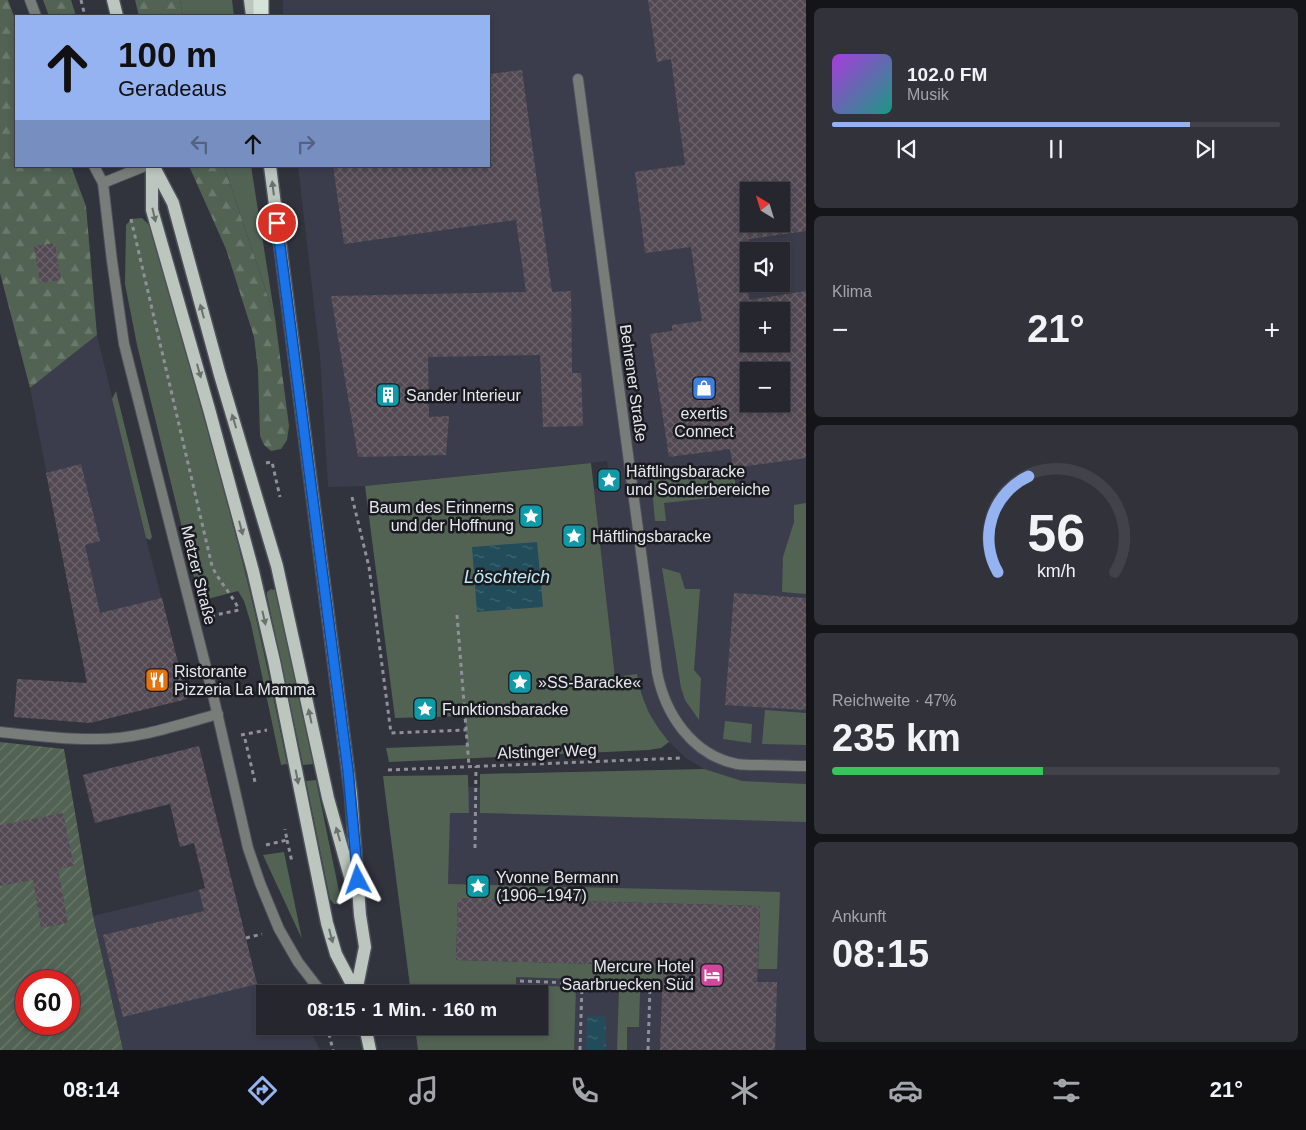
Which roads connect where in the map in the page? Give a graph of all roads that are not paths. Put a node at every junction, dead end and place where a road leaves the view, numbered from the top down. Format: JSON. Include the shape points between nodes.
{"nodes":[{"id":1,"x":30,"y":0,"type":"edge"},
{"id":2,"x":113,"y":0,"type":"edge"},
{"id":3,"x":250,"y":0,"type":"edge"},
{"id":4,"x":261,"y":0,"type":"edge"},
{"id":5,"x":36,"y":15,"type":"edge"},
{"id":6,"x":117,"y":15,"type":"edge"},
{"id":7,"x":252,"y":15,"type":"edge"},
{"id":8,"x":261,"y":15,"type":"edge"},
{"id":9,"x":578,"y":79,"type":"dead end"},
{"id":10,"x":95,"y":167,"type":"edge"},
{"id":11,"x":143,"y":167,"type":"edge"},
{"id":12,"x":153,"y":167,"type":"edge"},
{"id":13,"x":154,"y":167,"type":"edge"},
{"id":14,"x":270,"y":167,"type":"edge"},
{"id":15,"x":103,"y":183,"type":"junction"},
{"id":16,"x":218,"y":714,"type":"junction"},
{"id":17,"x":0,"y":732,"type":"edge"},
{"id":18,"x":806,"y":766,"type":"edge"},
{"id":19,"x":360,"y":915,"type":"junction"},
{"id":20,"x":316,"y":985,"type":"edge"},
{"id":21,"x":350,"y":985,"type":"edge"},
{"id":22,"x":355,"y":985,"type":"edge"},
{"id":23,"x":366,"y":1035,"type":"edge"},
{"id":24,"x":370,"y":1050,"type":"edge"}],
"edges":[{"from":1,"to":5,"type":"street"},
{"from":2,"to":6,"type":"main road"},
{"from":3,"to":7,"type":"main road"},
{"from":4,"to":8,"type":"highway"},
{"from":9,"to":18,"type":"street","name":"Behrener Straße","via":[[661,692],[678,726],[707,752],[738,764]]},
{"from":10,"to":15,"type":"street"},
{"from":11,"to":15,"type":"street"},
{"from":12,"to":21,"type":"main road","one_way":true,"via":[[152,210],[253,571],[327,923]]},
{"from":19,"to":13,"type":"main road","one_way":true,"via":[[328,798],[277,566],[173,203]]},
{"from":19,"to":14,"type":"main road","one_way":true,"via":[[350,787]]},
{"from":15,"to":16,"type":"street","name":"Metzer Straße","via":[[124,344]]},
{"from":16,"to":17,"type":"street","via":[[164,730],[97,740]]},
{"from":16,"to":20,"type":"street","name":"Metzer Straße","via":[[248,848],[266,899],[298,962]]},
{"from":19,"to":22,"type":"main road","via":[[365,947]]},
{"from":23,"to":24,"type":"main road"}]}
